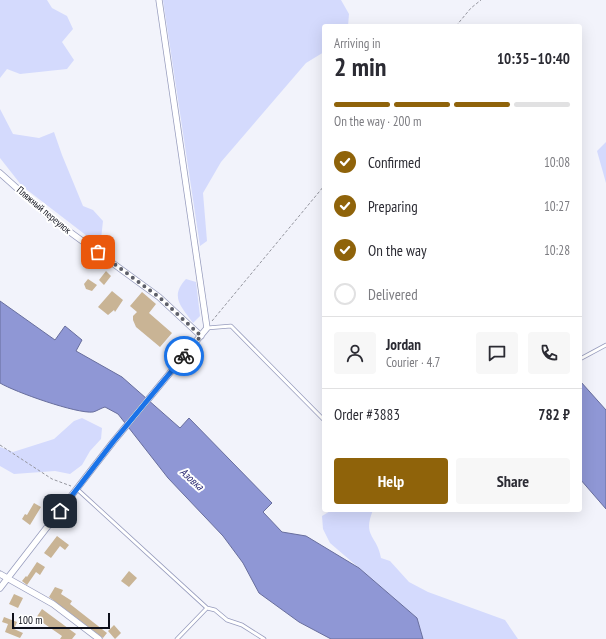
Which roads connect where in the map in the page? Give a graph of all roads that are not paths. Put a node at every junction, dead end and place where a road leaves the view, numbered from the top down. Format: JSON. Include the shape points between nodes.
{"nodes":[{"id":1,"x":159,"y":0,"type":"edge"},
{"id":2,"x":0,"y":173,"type":"edge"},
{"id":3,"x":207,"y":328,"type":"junction"},
{"id":4,"x":201,"y":336,"type":"junction"},
{"id":5,"x":606,"y":345,"type":"edge"},
{"id":6,"x":582,"y":358,"type":"edge"},
{"id":7,"x":322,"y":418,"type":"edge"},
{"id":8,"x":77,"y":488,"type":"junction"},
{"id":9,"x":0,"y":574,"type":"edge"},
{"id":10,"x":8,"y":579,"type":"junction"},
{"id":11,"x":0,"y":588,"type":"edge"},
{"id":12,"x":207,"y":608,"type":"junction"},
{"id":13,"x":99,"y":639,"type":"edge"},
{"id":14,"x":177,"y":639,"type":"edge"},
{"id":15,"x":264,"y":639,"type":"edge"}],
"edges":[{"from":1,"to":3,"type":"street"},
{"from":2,"to":4,"type":"street","name":"Пляжный переулок","via":[[48,216],[159,297]]},
{"from":3,"to":4,"type":"street"},
{"from":3,"to":7,"type":"lane","via":[[231,326]]},
{"from":4,"to":8,"type":"street"},
{"from":5,"to":6,"type":"lane"},
{"from":8,"to":10,"type":"street"},
{"from":8,"to":12,"type":"lane"},
{"from":9,"to":10,"type":"street"},
{"from":10,"to":11,"type":"street"},
{"from":10,"to":13,"type":"street","via":[[53,604]]},
{"from":12,"to":14,"type":"lane"},
{"from":12,"to":15,"type":"lane","via":[[215,610],[227,620],[242,625]]}]}
